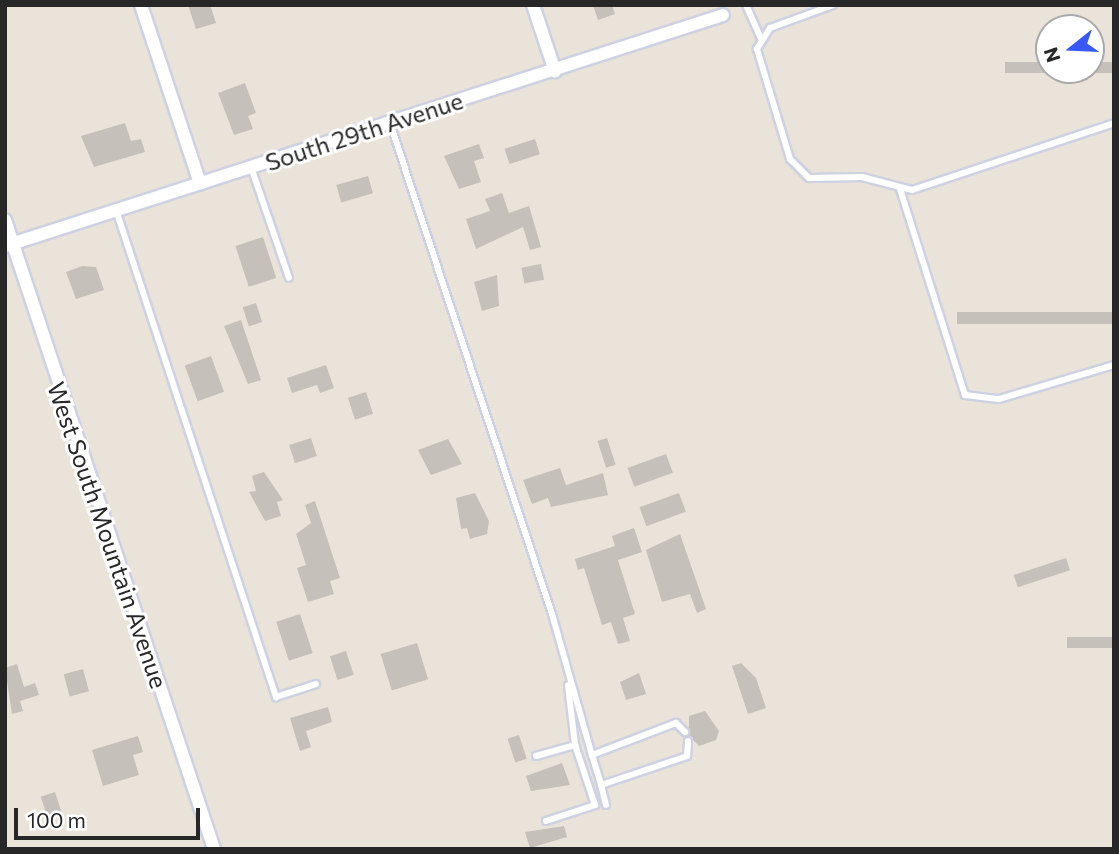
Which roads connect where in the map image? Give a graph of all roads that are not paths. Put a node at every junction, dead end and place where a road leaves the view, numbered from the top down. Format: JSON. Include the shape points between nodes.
{"nodes":[{"id":1,"x":141,"y":5,"type":"edge"},
{"id":2,"x":533,"y":5,"type":"edge"},
{"id":3,"x":746,"y":5,"type":"edge"},
{"id":4,"x":833,"y":5,"type":"edge"},
{"id":5,"x":723,"y":15,"type":"dead end"},
{"id":6,"x":761,"y":38,"type":"junction"},
{"id":7,"x":555,"y":71,"type":"junction"},
{"id":8,"x":390,"y":123,"type":"junction"},
{"id":9,"x":1114,"y":123,"type":"edge"},
{"id":10,"x":251,"y":167,"type":"junction"},
{"id":11,"x":200,"y":183,"type":"junction"},
{"id":12,"x":900,"y":189,"type":"junction"},
{"id":13,"x":116,"y":210,"type":"junction"},
{"id":14,"x":5,"y":220,"type":"edge"},
{"id":15,"x":8,"y":245,"type":"edge"},
{"id":16,"x":289,"y":278,"type":"dead end"},
{"id":17,"x":1114,"y":365,"type":"edge"},
{"id":18,"x":568,"y":683,"type":"junction"},
{"id":19,"x":316,"y":684,"type":"dead end"},
{"id":20,"x":685,"y":732,"type":"dead end"},
{"id":21,"x":688,"y":741,"type":"dead end"},
{"id":22,"x":575,"y":745,"type":"junction"},
{"id":23,"x":592,"y":755,"type":"junction"},
{"id":24,"x":536,"y":756,"type":"dead end"},
{"id":25,"x":601,"y":785,"type":"junction"},
{"id":26,"x":606,"y":805,"type":"dead end"},
{"id":27,"x":545,"y":821,"type":"dead end"},
{"id":28,"x":214,"y":849,"type":"edge"}],
"edges":[{"from":1,"to":11,"type":"street"},
{"from":2,"to":7,"type":"street"},
{"from":3,"to":6,"type":"lane"},
{"from":4,"to":6,"type":"lane","via":[[781,22]]},
{"from":5,"to":7,"type":"street","name":"South 29th Avenue"},
{"from":6,"to":12,"type":"lane","via":[[759,64],[796,167],[816,180],[862,177]]},
{"from":7,"to":8,"type":"street","name":"South 29th Avenue"},
{"from":8,"to":10,"type":"street","name":"South 29th Avenue"},
{"from":8,"to":18,"type":"lane","via":[[552,614]]},
{"from":9,"to":12,"type":"lane"},
{"from":10,"to":11,"type":"street","name":"South 29th Avenue"},
{"from":10,"to":16,"type":"lane"},
{"from":11,"to":13,"type":"street","name":"South 29th Avenue"},
{"from":12,"to":17,"type":"lane","via":[[965,395],[999,399]]},
{"from":13,"to":15,"type":"street","name":"South 29th Avenue"},
{"from":13,"to":19,"type":"lane","via":[[276,697]]},
{"from":14,"to":15,"type":"street","name":"West South Mountain Avenue"},
{"from":15,"to":28,"type":"street","name":"West South Mountain Avenue"},
{"from":18,"to":22,"type":"lane"},
{"from":18,"to":23,"type":"lane"},
{"from":20,"to":23,"type":"lane","via":[[676,723]]},
{"from":21,"to":25,"type":"lane","via":[[687,756]]},
{"from":22,"to":24,"type":"lane"},
{"from":22,"to":27,"type":"lane","via":[[595,805]]},
{"from":23,"to":25,"type":"lane"},
{"from":25,"to":26,"type":"lane"}]}
